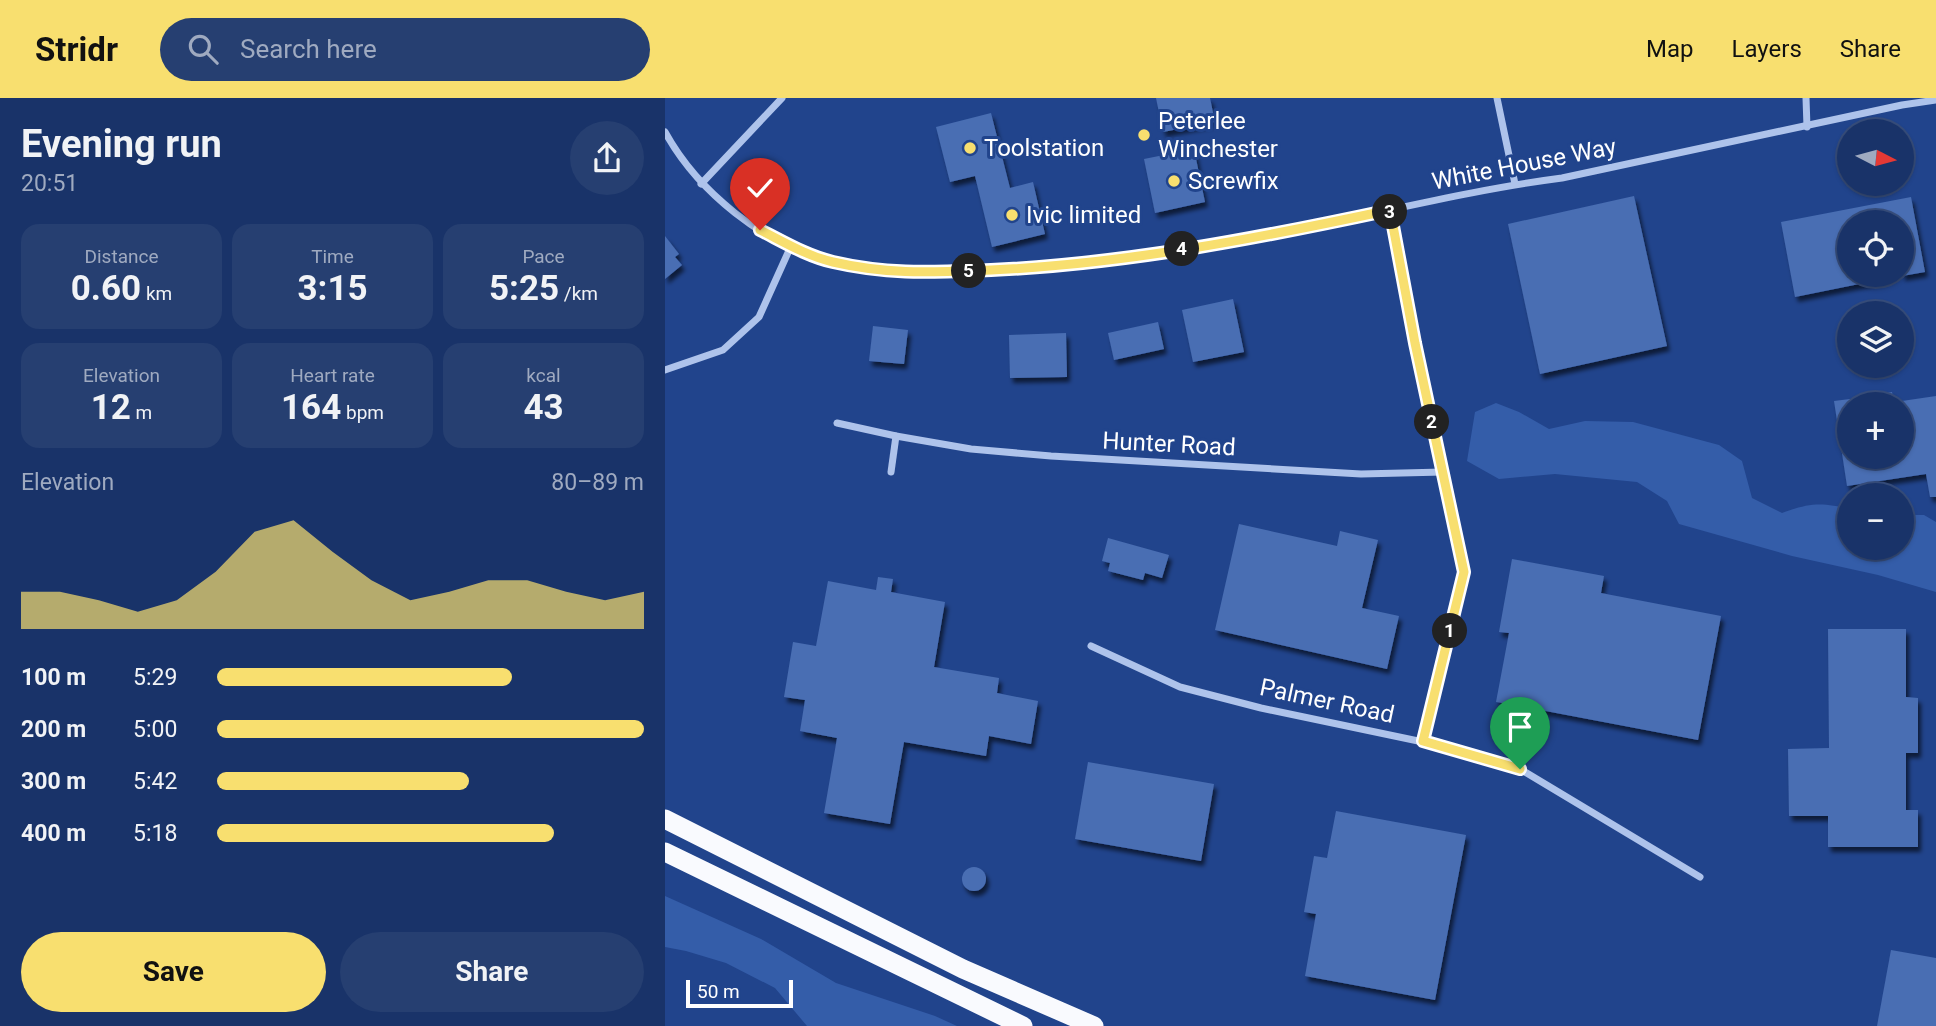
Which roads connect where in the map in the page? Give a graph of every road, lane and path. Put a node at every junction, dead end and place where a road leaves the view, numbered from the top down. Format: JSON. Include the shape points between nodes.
{"nodes":[{"id":1,"x":782,"y":98,"type":"edge"},
{"id":2,"x":1497,"y":98,"type":"edge"},
{"id":3,"x":1806,"y":98,"type":"edge"},
{"id":4,"x":1936,"y":100,"type":"edge"},
{"id":5,"x":1807,"y":127,"type":"junction"},
{"id":6,"x":665,"y":132,"type":"edge"},
{"id":7,"x":701,"y":184,"type":"junction"},
{"id":8,"x":1515,"y":184,"type":"junction"},
{"id":9,"x":1390,"y":210,"type":"junction"},
{"id":10,"x":791,"y":246,"type":"junction"},
{"id":11,"x":665,"y":370,"type":"edge"},
{"id":12,"x":837,"y":423,"type":"dead end"},
{"id":13,"x":895,"y":436,"type":"junction"},
{"id":14,"x":891,"y":472,"type":"dead end"},
{"id":15,"x":1443,"y":472,"type":"junction"},
{"id":16,"x":1091,"y":646,"type":"dead end"},
{"id":17,"x":1423,"y":741,"type":"junction"},
{"id":18,"x":665,"y":819,"type":"edge"},
{"id":19,"x":665,"y":852,"type":"edge"},
{"id":20,"x":1700,"y":877,"type":"dead end"},
{"id":21,"x":1023,"y":1026,"type":"edge"},
{"id":22,"x":1094,"y":1026,"type":"edge"}],
"edges":[{"from":1,"to":7,"type":"street"},
{"from":2,"to":8,"type":"street"},
{"from":3,"to":5,"type":"street"},
{"from":4,"to":5,"type":"street","name":"White House Way"},
{"from":5,"to":8,"type":"street","name":"White House Way"},
{"from":6,"to":7,"type":"street","name":"White House Way"},
{"from":7,"to":10,"type":"street","name":"White House Way","via":[[730,210]]},
{"from":8,"to":9,"type":"street","name":"White House Way"},
{"from":9,"to":10,"type":"street","name":"White House Way","via":[[1210,245],[1014,269],[910,274],[830,261]]},
{"from":9,"to":15,"type":"street"},
{"from":10,"to":11,"type":"street","via":[[759,317],[723,350]]},
{"from":12,"to":13,"type":"street","name":"Hunter Road"},
{"from":13,"to":14,"type":"street"},
{"from":13,"to":15,"type":"street","name":"Hunter Road","via":[[1051,456],[1361,474]]},
{"from":15,"to":17,"type":"street","via":[[1464,572]]},
{"from":16,"to":17,"type":"street","name":"Palmer Road","via":[[1179,687]]},
{"from":17,"to":20,"type":"street","name":"Palmer Road","via":[[1520,769]]},
{"from":18,"to":22,"type":"highway","via":[[963,970]]},
{"from":19,"to":21,"type":"highway"}]}
